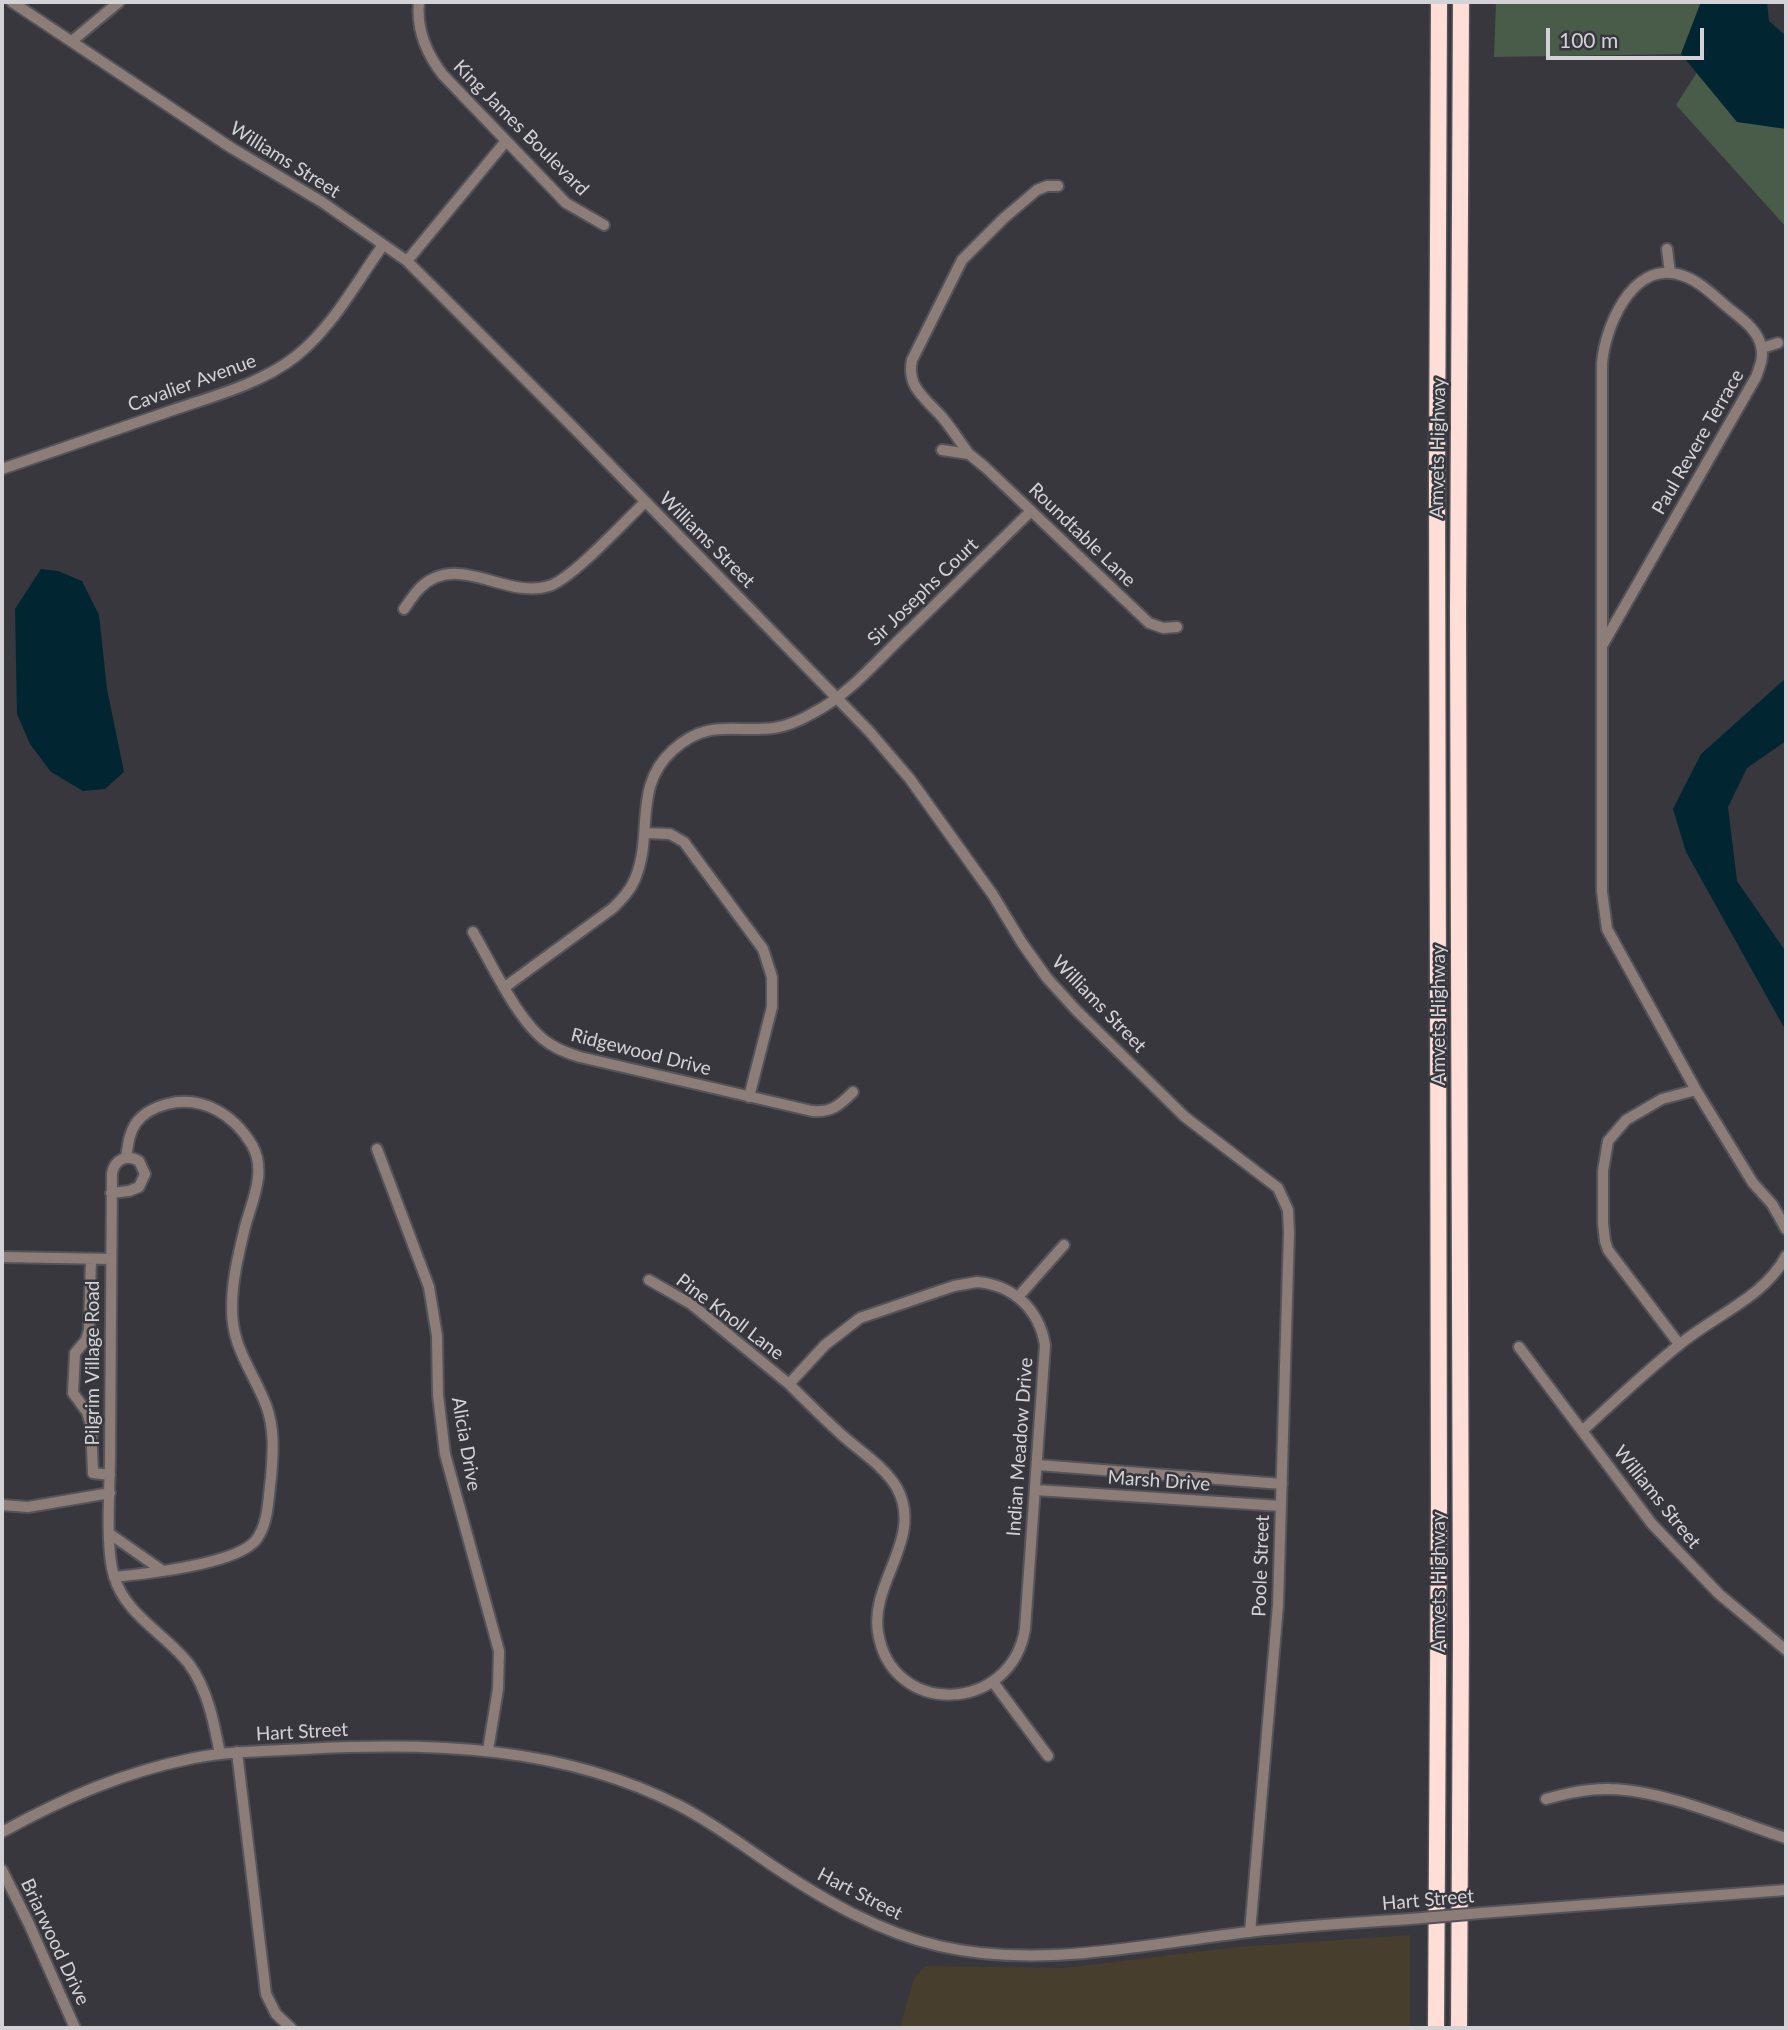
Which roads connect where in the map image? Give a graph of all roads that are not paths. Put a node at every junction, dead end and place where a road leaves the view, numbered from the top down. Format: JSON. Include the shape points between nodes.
{"nodes":[{"id":1,"x":12,"y":2,"type":"edge"},
{"id":2,"x":120,"y":2,"type":"edge"},
{"id":3,"x":419,"y":2,"type":"edge"},
{"id":4,"x":1439,"y":2,"type":"edge"},
{"id":5,"x":1461,"y":2,"type":"edge"},
{"id":6,"x":72,"y":41,"type":"junction"},
{"id":7,"x":506,"y":141,"type":"junction"},
{"id":8,"x":1059,"y":186,"type":"dead end"},
{"id":9,"x":604,"y":225,"type":"dead end"},
{"id":10,"x":383,"y":245,"type":"junction"},
{"id":11,"x":1667,"y":249,"type":"dead end"},
{"id":12,"x":407,"y":261,"type":"junction"},
{"id":13,"x":1670,"y":273,"type":"junction"},
{"id":14,"x":1778,"y":343,"type":"dead end"},
{"id":15,"x":1762,"y":348,"type":"junction"},
{"id":16,"x":942,"y":450,"type":"dead end"},
{"id":17,"x":969,"y":454,"type":"junction"},
{"id":18,"x":2,"y":469,"type":"edge"},
{"id":19,"x":645,"y":502,"type":"junction"},
{"id":20,"x":1031,"y":511,"type":"junction"},
{"id":21,"x":404,"y":609,"type":"dead end"},
{"id":22,"x":1177,"y":627,"type":"dead end"},
{"id":23,"x":1602,"y":646,"type":"junction"},
{"id":24,"x":839,"y":698,"type":"junction"},
{"id":25,"x":645,"y":833,"type":"junction"},
{"id":26,"x":472,"y":932,"type":"dead end"},
{"id":27,"x":505,"y":987,"type":"junction"},
{"id":28,"x":1696,"y":1090,"type":"junction"},
{"id":29,"x":853,"y":1092,"type":"dead end"},
{"id":30,"x":749,"y":1097,"type":"junction"},
{"id":31,"x":377,"y":1149,"type":"dead end"},
{"id":32,"x":126,"y":1158,"type":"junction"},
{"id":33,"x":111,"y":1193,"type":"junction"},
{"id":34,"x":1285,"y":1201,"type":"joint"},
{"id":35,"x":1786,"y":1229,"type":"edge"},
{"id":36,"x":1064,"y":1245,"type":"dead end"},
{"id":37,"x":1786,"y":1256,"type":"edge"},
{"id":38,"x":2,"y":1257,"type":"edge"},
{"id":39,"x":91,"y":1259,"type":"junction"},
{"id":40,"x":111,"y":1259,"type":"junction"},
{"id":41,"x":649,"y":1280,"type":"dead end"},
{"id":42,"x":1018,"y":1297,"type":"junction"},
{"id":43,"x":1679,"y":1344,"type":"junction"},
{"id":44,"x":1519,"y":1347,"type":"dead end"},
{"id":45,"x":789,"y":1384,"type":"junction"},
{"id":46,"x":1582,"y":1431,"type":"junction"},
{"id":47,"x":1038,"y":1465,"type":"junction"},
{"id":48,"x":110,"y":1475,"type":"junction"},
{"id":49,"x":1282,"y":1483,"type":"junction"},
{"id":50,"x":1035,"y":1490,"type":"junction"},
{"id":51,"x":110,"y":1493,"type":"junction"},
{"id":52,"x":2,"y":1505,"type":"edge"},
{"id":53,"x":1281,"y":1506,"type":"junction"},
{"id":54,"x":110,"y":1534,"type":"junction"},
{"id":55,"x":163,"y":1571,"type":"junction"},
{"id":56,"x":114,"y":1577,"type":"junction"},
{"id":57,"x":1786,"y":1650,"type":"edge"},
{"id":58,"x":993,"y":1682,"type":"junction"},
{"id":59,"x":488,"y":1750,"type":"junction"},
{"id":60,"x":237,"y":1752,"type":"junction"},
{"id":61,"x":220,"y":1754,"type":"junction"},
{"id":62,"x":1048,"y":1756,"type":"dead end"},
{"id":63,"x":1546,"y":1799,"type":"dead end"},
{"id":64,"x":2,"y":1832,"type":"edge"},
{"id":65,"x":1786,"y":1838,"type":"edge"},
{"id":66,"x":2,"y":1870,"type":"edge"},
{"id":67,"x":1786,"y":1890,"type":"edge"},
{"id":68,"x":1250,"y":1931,"type":"junction"},
{"id":69,"x":75,"y":2028,"type":"edge"},
{"id":70,"x":290,"y":2028,"type":"edge"},
{"id":71,"x":1436,"y":2028,"type":"edge"},
{"id":72,"x":1459,"y":2028,"type":"edge"}],
"edges":[{"from":1,"to":6,"type":"street","name":"Williams Street"},
{"from":2,"to":6,"type":"street"},
{"from":3,"to":7,"type":"street","name":"King James Boulevard","via":[[419,26],[436,66]]},
{"from":4,"to":71,"type":"highway","name":"Amvets Highway"},
{"from":5,"to":72,"type":"highway","name":"Amvets Highway"},
{"from":6,"to":10,"type":"street","name":"Williams Street"},
{"from":7,"to":9,"type":"street","name":"King James Boulevard","via":[[566,203]]},
{"from":7,"to":12,"type":"street"},
{"from":8,"to":17,"type":"street","name":"Roundtable Lane","via":[[1037,190],[962,260],[912,360],[914,387]]},
{"from":10,"to":12,"type":"street","name":"Williams Street"},
{"from":10,"to":18,"type":"street","name":"Cavalier Avenue","via":[[325,328],[278,369],[206,399]]},
{"from":11,"to":13,"type":"street"},
{"from":12,"to":19,"type":"street","name":"Williams Street"},
{"from":13,"to":15,"type":"street","via":[[1701,285],[1754,330]]},
{"from":13,"to":23,"type":"street","name":"Paul Revere Terrace","via":[[1650,277],[1625,299],[1611,322],[1603,351]]},
{"from":14,"to":15,"type":"street"},
{"from":15,"to":23,"type":"street","name":"Paul Revere Terrace","via":[[1756,377]]},
{"from":16,"to":17,"type":"street"},
{"from":17,"to":20,"type":"street","name":"Roundtable Lane"},
{"from":19,"to":21,"type":"street","via":[[568,575],[550,586],[514,588],[471,575],[443,576],[420,588]]},
{"from":19,"to":24,"type":"street","name":"Williams Street"},
{"from":20,"to":22,"type":"street","name":"Roundtable Lane","via":[[1149,623]]},
{"from":20,"to":24,"type":"street","name":"Sir Josephs Court"},
{"from":23,"to":28,"type":"street","name":"Paul Revere Terrace","via":[[1602,891],[1606,923]]},
{"from":24,"to":25,"type":"street","name":"Sir Josephs Court","via":[[787,725],[714,729],[683,742],[653,776],[646,800]]},
{"from":24,"to":34,"type":"street","name":"Williams Street","via":[[910,779],[1062,995],[1185,1117],[1266,1177]]},
{"from":25,"to":27,"type":"street","name":"Sir Josephs Court","via":[[635,880],[626,895]]},
{"from":25,"to":30,"type":"street","via":[[670,834],[684,842],[757,939],[769,962],[772,1007]]},
{"from":26,"to":27,"type":"street","name":"Ridgewood Drive"},
{"from":27,"to":30,"type":"street","name":"Ridgewood Drive","via":[[535,1032],[563,1051]]},
{"from":28,"to":35,"type":"street","name":"Paul Revere Terrace"},
{"from":28,"to":43,"type":"street","via":[[1662,1099],[1626,1120],[1608,1141],[1603,1171],[1602,1215],[1608,1250]]},
{"from":29,"to":30,"type":"street","name":"Ridgewood Drive","via":[[839,1107],[819,1112]]},
{"from":31,"to":59,"type":"street","name":"Alicia Drive","via":[[429,1287],[445,1454],[499,1651]]},
{"from":32,"to":33,"type":"street","name":"Pilgrim Village Road","via":[[113,1168]]},
{"from":32,"to":33,"type":"street","via":[[142,1165],[145,1179],[135,1190]]},
{"from":32,"to":55,"type":"street","name":"Pilgrim Village Road","via":[[130,1134],[141,1117],[161,1105],[185,1101],[208,1105],[228,1118],[251,1144],[258,1164],[232,1308],[239,1352],[272,1424],[274,1449],[266,1515],[259,1534],[246,1548]]},
{"from":33,"to":40,"type":"street","name":"Pilgrim Village Road"},
{"from":34,"to":49,"type":"street","name":"Poole Street","via":[[1289,1233]]},
{"from":36,"to":42,"type":"street"},
{"from":37,"to":43,"type":"street","via":[[1761,1286]]},
{"from":38,"to":39,"type":"street"},
{"from":39,"to":40,"type":"street"},
{"from":39,"to":48,"type":"street","via":[[89,1330],[75,1353],[73,1393],[91,1425],[93,1473]]},
{"from":40,"to":48,"type":"street","name":"Pilgrim Village Road"},
{"from":41,"to":45,"type":"street","name":"Pine Knoll Lane","via":[[691,1304]]},
{"from":42,"to":45,"type":"street","via":[[991,1284],[969,1283],[867,1315],[844,1329]]},
{"from":42,"to":47,"type":"street","name":"Indian Meadow Drive","via":[[1038,1322],[1045,1345]]},
{"from":43,"to":46,"type":"street"},
{"from":44,"to":46,"type":"street","name":"Williams Street"},
{"from":45,"to":58,"type":"street","name":"Indian Meadow Drive","via":[[878,1466],[900,1497],[903,1538],[877,1619],[889,1661],[909,1682],[936,1694],[966,1694]]},
{"from":46,"to":57,"type":"street","name":"Williams Street","via":[[1638,1508],[1674,1548],[1719,1594]]},
{"from":47,"to":49,"type":"street","name":"Marsh Drive"},
{"from":47,"to":50,"type":"street","name":"Indian Meadow Drive"},
{"from":48,"to":51,"type":"street","name":"Pilgrim Village Road"},
{"from":49,"to":53,"type":"street","name":"Poole Street"},
{"from":50,"to":53,"type":"street","name":"Marsh Drive"},
{"from":50,"to":58,"type":"street","name":"Indian Meadow Drive","via":[[1024,1636],[1013,1662]]},
{"from":51,"to":52,"type":"street","via":[[28,1507]]},
{"from":51,"to":54,"type":"street","name":"Pilgrim Village Road"},
{"from":53,"to":68,"type":"street","name":"Poole Street","via":[[1278,1605]]},
{"from":54,"to":55,"type":"street"},
{"from":54,"to":56,"type":"street","name":"Pilgrim Village Road"},
{"from":55,"to":56,"type":"street","name":"Pilgrim Village Road"},
{"from":56,"to":61,"type":"street","name":"Pilgrim Village Road","via":[[137,1613],[195,1674],[209,1707]]},
{"from":58,"to":62,"type":"street"},
{"from":59,"to":60,"type":"street","name":"Hart Street","via":[[388,1745]]},
{"from":59,"to":68,"type":"street","name":"Hart Street","via":[[570,1765],[662,1797],[868,1922],[943,1947],[1045,1956]]},
{"from":60,"to":61,"type":"street","name":"Hart Street"},
{"from":60,"to":70,"type":"street","via":[[266,1994]]},
{"from":61,"to":64,"type":"street","name":"Hart Street","via":[[98,1785]]},
{"from":63,"to":65,"type":"street","via":[[1596,1789],[1626,1790],[1676,1801]]},
{"from":66,"to":69,"type":"street","name":"Briarwood Drive"},
{"from":67,"to":68,"type":"street","name":"Hart Street","bridge":true}]}
